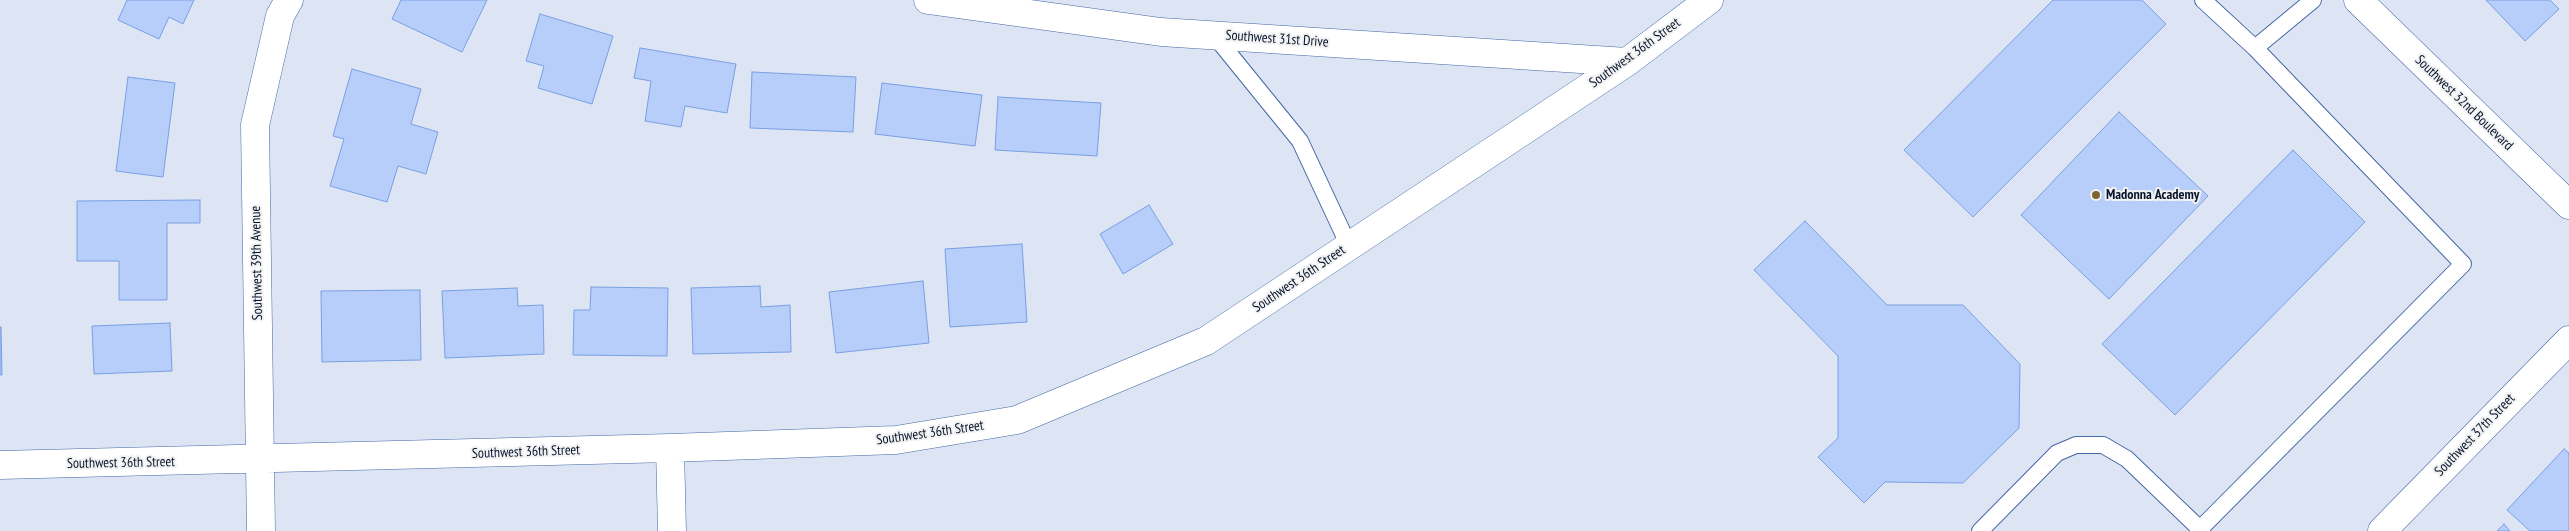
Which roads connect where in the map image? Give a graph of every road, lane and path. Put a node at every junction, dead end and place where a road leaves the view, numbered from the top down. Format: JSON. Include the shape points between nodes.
{"nodes":[{"id":1,"x":288,"y":0,"type":"edge"},
{"id":2,"x":928,"y":0,"type":"edge"},
{"id":3,"x":1708,"y":0,"type":"edge"},
{"id":4,"x":2203,"y":0,"type":"edge"},
{"id":5,"x":2313,"y":0,"type":"edge"},
{"id":6,"x":2358,"y":0,"type":"edge"},
{"id":7,"x":1214,"y":35,"type":"junction"},
{"id":8,"x":2255,"y":48,"type":"junction"},
{"id":9,"x":1627,"y":62,"type":"junction"},
{"id":10,"x":2569,"y":205,"type":"edge"},
{"id":11,"x":1349,"y":246,"type":"junction"},
{"id":12,"x":2569,"y":340,"type":"edge"},
{"id":13,"x":670,"y":448,"type":"junction"},
{"id":14,"x":260,"y":459,"type":"junction"},
{"id":15,"x":0,"y":466,"type":"edge"},
{"id":16,"x":2201,"y":530,"type":"edge"},
{"id":17,"x":261,"y":531,"type":"edge"},
{"id":18,"x":672,"y":531,"type":"edge"},
{"id":19,"x":1980,"y":531,"type":"edge"},
{"id":20,"x":2382,"y":531,"type":"edge"}],
"edges":[{"from":1,"to":14,"type":"street","name":"Southwest 39th Avenue","via":[[280,16],[255,125]]},
{"from":2,"to":7,"type":"street","name":"Southwest 31st Drive","via":[[1161,32]]},
{"from":3,"to":9,"type":"street","name":"Southwest 36th Street"},
{"from":4,"to":8,"type":"lane"},
{"from":5,"to":8,"type":"lane"},
{"from":6,"to":10,"type":"street","name":"Southwest 32nd Boulevard"},
{"from":7,"to":9,"type":"street","name":"Southwest 31st Drive"},
{"from":7,"to":11,"type":"lane","via":[[1300,141]]},
{"from":8,"to":16,"type":"lane","via":[[2463,264]]},
{"from":9,"to":11,"type":"street","name":"Southwest 36th Street"},
{"from":11,"to":13,"type":"street","name":"Southwest 36th Street","via":[[1206,341],[1017,420],[896,440]]},
{"from":12,"to":20,"type":"street","name":"Southwest 37th Street"},
{"from":13,"to":14,"type":"street","name":"Southwest 36th Street"},
{"from":13,"to":18,"type":"street"},
{"from":14,"to":15,"type":"street","name":"Southwest 36th Street"},
{"from":14,"to":17,"type":"street","name":"Southwest 39th Avenue"},
{"from":16,"to":19,"type":"lane","via":[[2127,458],[2103,445],[2076,445],[2057,453]]}]}
